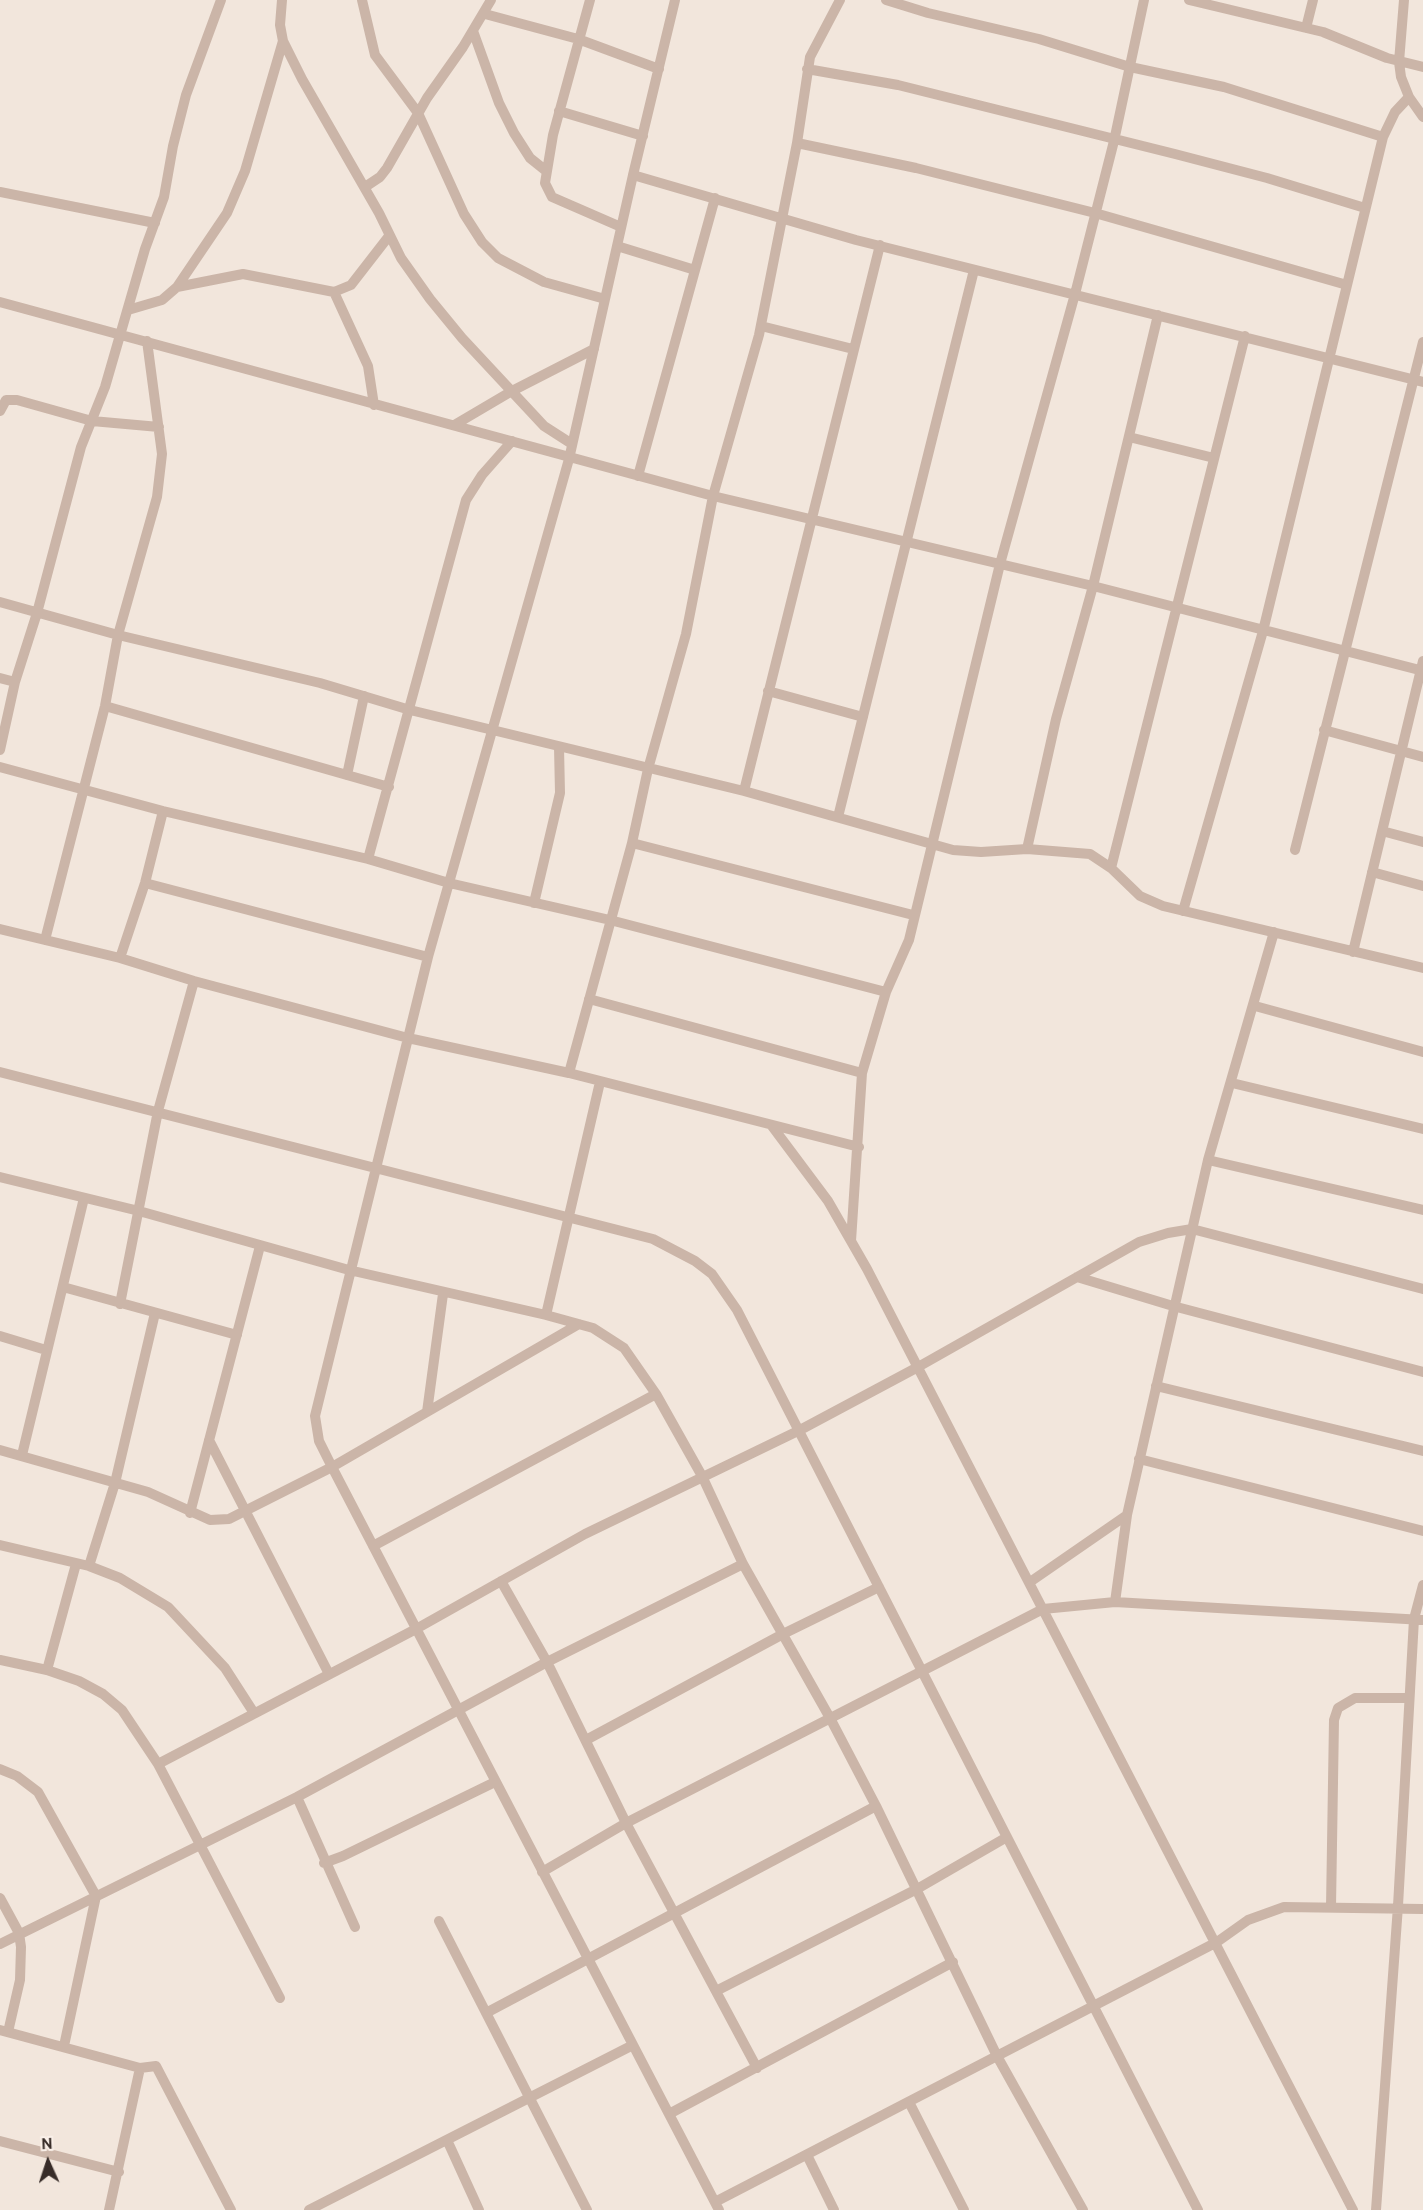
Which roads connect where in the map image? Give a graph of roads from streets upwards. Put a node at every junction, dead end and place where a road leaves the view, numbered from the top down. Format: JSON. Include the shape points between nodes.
{"nodes":[{"id":1,"x":221,"y":0,"type":"edge"},
{"id":2,"x":282,"y":0,"type":"edge"},
{"id":3,"x":362,"y":0,"type":"edge"},
{"id":4,"x":491,"y":0,"type":"edge"},
{"id":5,"x":590,"y":0,"type":"edge"},
{"id":6,"x":675,"y":0,"type":"edge"},
{"id":7,"x":840,"y":0,"type":"edge"},
{"id":8,"x":886,"y":0,"type":"edge"},
{"id":9,"x":1143,"y":0,"type":"edge"},
{"id":10,"x":1189,"y":0,"type":"edge"},
{"id":11,"x":1313,"y":0,"type":"edge"},
{"id":12,"x":1404,"y":0,"type":"edge"},
{"id":13,"x":484,"y":14,"type":"junction"},
{"id":14,"x":1306,"y":28,"type":"junction"},
{"id":15,"x":473,"y":31,"type":"junction"},
{"id":16,"x":578,"y":39,"type":"junction"},
{"id":17,"x":283,"y":41,"type":"junction"},
{"id":18,"x":1399,"y":62,"type":"junction"},
{"id":19,"x":1130,"y":67,"type":"junction"},
{"id":20,"x":1423,"y":67,"type":"edge"},
{"id":21,"x":659,"y":69,"type":"junction"},
{"id":22,"x":807,"y":69,"type":"junction"},
{"id":23,"x":1409,"y":97,"type":"junction"},
{"id":24,"x":559,"y":111,"type":"junction"},
{"id":25,"x":418,"y":113,"type":"junction"},
{"id":26,"x":1423,"y":117,"type":"edge"},
{"id":27,"x":642,"y":136,"type":"junction"},
{"id":28,"x":1383,"y":137,"type":"junction"},
{"id":29,"x":1114,"y":141,"type":"junction"},
{"id":30,"x":797,"y":143,"type":"junction"},
{"id":31,"x":545,"y":170,"type":"junction"},
{"id":32,"x":633,"y":175,"type":"junction"},
{"id":33,"x":365,"y":187,"type":"junction"},
{"id":34,"x":0,"y":192,"type":"edge"},
{"id":35,"x":715,"y":198,"type":"junction"},
{"id":36,"x":1365,"y":208,"type":"junction"},
{"id":37,"x":1095,"y":213,"type":"junction"},
{"id":38,"x":782,"y":218,"type":"junction"},
{"id":39,"x":155,"y":224,"type":"junction"},
{"id":40,"x":621,"y":227,"type":"junction"},
{"id":41,"x":389,"y":236,"type":"junction"},
{"id":42,"x":617,"y":246,"type":"junction"},
{"id":43,"x":880,"y":246,"type":"junction"},
{"id":44,"x":695,"y":270,"type":"junction"},
{"id":45,"x":974,"y":270,"type":"junction"},
{"id":46,"x":1347,"y":285,"type":"junction"},
{"id":47,"x":177,"y":287,"type":"junction"},
{"id":48,"x":334,"y":292,"type":"junction"},
{"id":49,"x":1076,"y":294,"type":"junction"},
{"id":50,"x":605,"y":299,"type":"junction"},
{"id":51,"x":0,"y":302,"type":"edge"},
{"id":52,"x":128,"y":310,"type":"junction"},
{"id":53,"x":1158,"y":315,"type":"junction"},
{"id":54,"x":761,"y":326,"type":"junction"},
{"id":55,"x":121,"y":334,"type":"junction"},
{"id":56,"x":1245,"y":336,"type":"junction"},
{"id":57,"x":147,"y":341,"type":"junction"},
{"id":58,"x":1423,"y":342,"type":"edge"},
{"id":59,"x":594,"y":348,"type":"junction"},
{"id":60,"x":853,"y":349,"type":"junction"},
{"id":61,"x":1329,"y":358,"type":"junction"},
{"id":62,"x":1418,"y":381,"type":"edge"},
{"id":63,"x":512,"y":391,"type":"junction"},
{"id":64,"x":374,"y":405,"type":"junction"},
{"id":65,"x":0,"y":411,"type":"edge"},
{"id":66,"x":92,"y":421,"type":"junction"},
{"id":67,"x":456,"y":424,"type":"junction"},
{"id":68,"x":159,"y":427,"type":"junction"},
{"id":69,"x":1129,"y":437,"type":"junction"},
{"id":70,"x":512,"y":441,"type":"junction"},
{"id":71,"x":572,"y":444,"type":"junction"},
{"id":72,"x":1214,"y":458,"type":"junction"},
{"id":73,"x":569,"y":459,"type":"junction"},
{"id":74,"x":639,"y":476,"type":"junction"},
{"id":75,"x":713,"y":496,"type":"junction"},
{"id":76,"x":810,"y":519,"type":"junction"},
{"id":77,"x":907,"y":541,"type":"junction"},
{"id":78,"x":1000,"y":564,"type":"junction"},
{"id":79,"x":1093,"y":586,"type":"junction"},
{"id":80,"x":0,"y":602,"type":"edge"},
{"id":81,"x":1176,"y":607,"type":"junction"},
{"id":82,"x":38,"y":612,"type":"junction"},
{"id":83,"x":1263,"y":631,"type":"junction"},
{"id":84,"x":118,"y":635,"type":"junction"},
{"id":85,"x":1344,"y":651,"type":"junction"},
{"id":86,"x":1422,"y":667,"type":"edge"},
{"id":87,"x":0,"y":678,"type":"edge"},
{"id":88,"x":15,"y":682,"type":"junction"},
{"id":89,"x":768,"y":691,"type":"junction"},
{"id":90,"x":364,"y":696,"type":"junction"},
{"id":91,"x":105,"y":706,"type":"junction"},
{"id":92,"x":410,"y":710,"type":"junction"},
{"id":93,"x":863,"y":717,"type":"junction"},
{"id":94,"x":1324,"y":730,"type":"junction"},
{"id":95,"x":492,"y":731,"type":"junction"},
{"id":96,"x":559,"y":747,"type":"junction"},
{"id":97,"x":0,"y":750,"type":"edge"},
{"id":98,"x":1401,"y":751,"type":"junction"},
{"id":99,"x":1423,"y":756,"type":"edge"},
{"id":100,"x":0,"y":766,"type":"edge"},
{"id":101,"x":648,"y":769,"type":"junction"},
{"id":102,"x":347,"y":775,"type":"junction"},
{"id":103,"x":389,"y":787,"type":"junction"},
{"id":104,"x":84,"y":790,"type":"junction"},
{"id":105,"x":744,"y":790,"type":"junction"},
{"id":106,"x":162,"y":811,"type":"junction"},
{"id":107,"x":838,"y":817,"type":"junction"},
{"id":108,"x":1382,"y":831,"type":"junction"},
{"id":109,"x":1423,"y":842,"type":"edge"},
{"id":110,"x":632,"y":843,"type":"junction"},
{"id":111,"x":931,"y":844,"type":"junction"},
{"id":112,"x":1027,"y":849,"type":"junction"},
{"id":113,"x":1294,"y":850,"type":"dead end"},
{"id":114,"x":368,"y":860,"type":"junction"},
{"id":115,"x":1111,"y":868,"type":"junction"},
{"id":116,"x":1372,"y":872,"type":"junction"},
{"id":117,"x":145,"y":883,"type":"junction"},
{"id":118,"x":449,"y":883,"type":"junction"},
{"id":119,"x":1423,"y":886,"type":"edge"},
{"id":120,"x":534,"y":903,"type":"junction"},
{"id":121,"x":1183,"y":911,"type":"junction"},
{"id":122,"x":913,"y":915,"type":"junction"},
{"id":123,"x":610,"y":920,"type":"junction"},
{"id":124,"x":0,"y":929,"type":"edge"},
{"id":125,"x":1274,"y":932,"type":"junction"},
{"id":126,"x":45,"y":940,"type":"junction"},
{"id":127,"x":1353,"y":952,"type":"junction"},
{"id":128,"x":428,"y":957,"type":"junction"},
{"id":129,"x":120,"y":958,"type":"junction"},
{"id":130,"x":1423,"y":968,"type":"edge"},
{"id":131,"x":194,"y":981,"type":"junction"},
{"id":132,"x":886,"y":992,"type":"junction"},
{"id":133,"x":589,"y":999,"type":"junction"},
{"id":134,"x":1255,"y":1006,"type":"junction"},
{"id":135,"x":408,"y":1038,"type":"junction"},
{"id":136,"x":1423,"y":1052,"type":"edge"},
{"id":137,"x":0,"y":1072,"type":"edge"},
{"id":138,"x":569,"y":1073,"type":"junction"},
{"id":139,"x":862,"y":1073,"type":"junction"},
{"id":140,"x":600,"y":1082,"type":"junction"},
{"id":141,"x":1232,"y":1083,"type":"junction"},
{"id":142,"x":158,"y":1111,"type":"junction"},
{"id":143,"x":772,"y":1126,"type":"junction"},
{"id":144,"x":1423,"y":1129,"type":"edge"},
{"id":145,"x":859,"y":1147,"type":"junction"},
{"id":146,"x":1208,"y":1160,"type":"junction"},
{"id":147,"x":374,"y":1168,"type":"junction"},
{"id":148,"x":0,"y":1177,"type":"edge"},
{"id":149,"x":84,"y":1198,"type":"junction"},
{"id":150,"x":1423,"y":1210,"type":"edge"},
{"id":151,"x":139,"y":1211,"type":"junction"},
{"id":152,"x":569,"y":1218,"type":"junction"},
{"id":153,"x":1192,"y":1229,"type":"junction"},
{"id":154,"x":851,"y":1241,"type":"junction"},
{"id":155,"x":260,"y":1246,"type":"junction"},
{"id":156,"x":349,"y":1270,"type":"junction"},
{"id":157,"x":1077,"y":1277,"type":"junction"},
{"id":158,"x":63,"y":1287,"type":"junction"},
{"id":159,"x":1423,"y":1289,"type":"edge"},
{"id":160,"x":443,"y":1294,"type":"junction"},
{"id":161,"x":120,"y":1304,"type":"junction"},
{"id":162,"x":1173,"y":1306,"type":"junction"},
{"id":163,"x":155,"y":1313,"type":"junction"},
{"id":164,"x":546,"y":1315,"type":"junction"},
{"id":165,"x":579,"y":1324,"type":"junction"},
{"id":166,"x":237,"y":1335,"type":"junction"},
{"id":167,"x":0,"y":1336,"type":"edge"},
{"id":168,"x":46,"y":1350,"type":"junction"},
{"id":169,"x":918,"y":1367,"type":"junction"},
{"id":170,"x":1423,"y":1372,"type":"edge"},
{"id":171,"x":1156,"y":1386,"type":"junction"},
{"id":172,"x":656,"y":1394,"type":"junction"},
{"id":173,"x":427,"y":1412,"type":"junction"},
{"id":174,"x":800,"y":1430,"type":"junction"},
{"id":175,"x":209,"y":1440,"type":"junction"},
{"id":176,"x":0,"y":1450,"type":"edge"},
{"id":177,"x":1423,"y":1451,"type":"edge"},
{"id":178,"x":22,"y":1455,"type":"junction"},
{"id":179,"x":1139,"y":1459,"type":"junction"},
{"id":180,"x":332,"y":1467,"type":"junction"},
{"id":181,"x":702,"y":1476,"type":"junction"},
{"id":182,"x":115,"y":1483,"type":"junction"},
{"id":183,"x":247,"y":1512,"type":"junction"},
{"id":184,"x":190,"y":1513,"type":"junction"},
{"id":185,"x":1127,"y":1515,"type":"junction"},
{"id":186,"x":1423,"y":1531,"type":"edge"},
{"id":187,"x":0,"y":1545,"type":"edge"},
{"id":188,"x":373,"y":1546,"type":"junction"},
{"id":189,"x":76,"y":1564,"type":"junction"},
{"id":190,"x":743,"y":1564,"type":"junction"},
{"id":191,"x":89,"y":1566,"type":"junction"},
{"id":192,"x":501,"y":1581,"type":"junction"},
{"id":193,"x":1030,"y":1582,"type":"junction"},
{"id":194,"x":1423,"y":1585,"type":"edge"},
{"id":195,"x":879,"y":1587,"type":"junction"},
{"id":196,"x":1115,"y":1602,"type":"junction"},
{"id":197,"x":1043,"y":1609,"type":"junction"},
{"id":198,"x":1418,"y":1619,"type":"edge"},
{"id":199,"x":416,"y":1629,"type":"junction"},
{"id":200,"x":783,"y":1634,"type":"junction"},
{"id":201,"x":0,"y":1660,"type":"edge"},
{"id":202,"x":547,"y":1662,"type":"junction"},
{"id":203,"x":47,"y":1670,"type":"junction"},
{"id":204,"x":922,"y":1671,"type":"junction"},
{"id":205,"x":329,"y":1674,"type":"junction"},
{"id":206,"x":1409,"y":1698,"type":"junction"},
{"id":207,"x":458,"y":1710,"type":"junction"},
{"id":208,"x":254,"y":1713,"type":"junction"},
{"id":209,"x":831,"y":1718,"type":"junction"},
{"id":210,"x":586,"y":1740,"type":"junction"},
{"id":211,"x":158,"y":1764,"type":"junction"},
{"id":212,"x":0,"y":1769,"type":"edge"},
{"id":213,"x":495,"y":1782,"type":"junction"},
{"id":214,"x":297,"y":1797,"type":"junction"},
{"id":215,"x":876,"y":1806,"type":"junction"},
{"id":216,"x":626,"y":1823,"type":"junction"},
{"id":217,"x":1007,"y":1837,"type":"junction"},
{"id":218,"x":201,"y":1845,"type":"junction"},
{"id":219,"x":324,"y":1863,"type":"junction"},
{"id":220,"x":542,"y":1872,"type":"junction"},
{"id":221,"x":917,"y":1889,"type":"junction"},
{"id":222,"x":96,"y":1896,"type":"junction"},
{"id":223,"x":0,"y":1898,"type":"edge"},
{"id":224,"x":1398,"y":1906,"type":"junction"},
{"id":225,"x":1331,"y":1907,"type":"junction"},
{"id":226,"x":1423,"y":1909,"type":"edge"},
{"id":227,"x":675,"y":1913,"type":"junction"},
{"id":228,"x":439,"y":1921,"type":"dead end"},
{"id":229,"x":355,"y":1928,"type":"dead end"},
{"id":230,"x":20,"y":1933,"type":"junction"},
{"id":231,"x":1217,"y":1942,"type":"junction"},
{"id":232,"x":0,"y":1944,"type":"edge"},
{"id":233,"x":588,"y":1959,"type":"junction"},
{"id":234,"x":952,"y":1962,"type":"junction"},
{"id":235,"x":716,"y":1991,"type":"junction"},
{"id":236,"x":280,"y":1998,"type":"dead end"},
{"id":237,"x":1092,"y":2004,"type":"junction"},
{"id":238,"x":486,"y":2013,"type":"junction"},
{"id":239,"x":4,"y":2031,"type":"edge"},
{"id":240,"x":633,"y":2045,"type":"junction"},
{"id":241,"x":64,"y":2046,"type":"junction"},
{"id":242,"x":997,"y":2056,"type":"junction"},
{"id":243,"x":140,"y":2068,"type":"junction"},
{"id":244,"x":757,"y":2068,"type":"junction"},
{"id":245,"x":530,"y":2098,"type":"junction"},
{"id":246,"x":909,"y":2102,"type":"junction"},
{"id":247,"x":669,"y":2114,"type":"junction"},
{"id":248,"x":447,"y":2140,"type":"junction"},
{"id":249,"x":0,"y":2141,"type":"edge"},
{"id":250,"x":807,"y":2155,"type":"junction"},
{"id":251,"x":119,"y":2172,"type":"junction"},
{"id":252,"x":717,"y":2206,"type":"edge"},
{"id":253,"x":109,"y":2210,"type":"edge"},
{"id":254,"x":231,"y":2210,"type":"edge"},
{"id":255,"x":309,"y":2210,"type":"edge"},
{"id":256,"x":479,"y":2210,"type":"edge"},
{"id":257,"x":587,"y":2210,"type":"edge"},
{"id":258,"x":834,"y":2210,"type":"edge"},
{"id":259,"x":964,"y":2210,"type":"edge"},
{"id":260,"x":1083,"y":2210,"type":"edge"},
{"id":261,"x":1198,"y":2210,"type":"edge"},
{"id":262,"x":1353,"y":2210,"type":"edge"},
{"id":263,"x":1376,"y":2210,"type":"edge"}],
"edges":[{"from":1,"to":39,"type":"street","via":[[186,94],[169,180]]},
{"from":2,"to":17,"type":"street"},
{"from":3,"to":25,"type":"street","via":[[375,55]]},
{"from":4,"to":13,"type":"street"},
{"from":5,"to":16,"type":"street"},
{"from":6,"to":21,"type":"street"},
{"from":7,"to":22,"type":"street"},
{"from":8,"to":19,"type":"street"},
{"from":9,"to":19,"type":"street"},
{"from":10,"to":14,"type":"street"},
{"from":11,"to":14,"type":"street"},
{"from":12,"to":18,"type":"street"},
{"from":13,"to":15,"type":"street"},
{"from":13,"to":16,"type":"street"},
{"from":14,"to":18,"type":"street"},
{"from":15,"to":25,"type":"street"},
{"from":15,"to":31,"type":"street","via":[[509,123],[530,158]]},
{"from":16,"to":21,"type":"street"},
{"from":16,"to":24,"type":"street"},
{"from":17,"to":33,"type":"street"},
{"from":17,"to":47,"type":"street","via":[[245,171],[227,213]]},
{"from":18,"to":20,"type":"street"},
{"from":18,"to":23,"type":"street"},
{"from":19,"to":28,"type":"street","via":[[1224,87]]},
{"from":19,"to":29,"type":"street"},
{"from":21,"to":27,"type":"street"},
{"from":22,"to":29,"type":"street","via":[[898,85]]},
{"from":22,"to":30,"type":"street"},
{"from":23,"to":26,"type":"street"},
{"from":23,"to":28,"type":"street","via":[[1395,112]]},
{"from":24,"to":27,"type":"street"},
{"from":24,"to":31,"type":"street"},
{"from":25,"to":33,"type":"street","via":[[387,168]]},
{"from":25,"to":50,"type":"street","via":[[464,214],[498,258],[544,282]]},
{"from":27,"to":32,"type":"street"},
{"from":28,"to":36,"type":"street"},
{"from":29,"to":36,"type":"street","via":[[1267,178]]},
{"from":29,"to":37,"type":"street"},
{"from":30,"to":37,"type":"street"},
{"from":30,"to":38,"type":"street"},
{"from":31,"to":40,"type":"street","via":[[545,183],[552,196]]},
{"from":32,"to":35,"type":"street"},
{"from":32,"to":40,"type":"street"},
{"from":33,"to":41,"type":"street"},
{"from":34,"to":39,"type":"street"},
{"from":35,"to":38,"type":"street"},
{"from":35,"to":44,"type":"street"},
{"from":36,"to":46,"type":"street"},
{"from":37,"to":46,"type":"street"},
{"from":37,"to":49,"type":"street"},
{"from":38,"to":43,"type":"street"},
{"from":38,"to":54,"type":"street"},
{"from":39,"to":52,"type":"street"},
{"from":40,"to":42,"type":"street"},
{"from":41,"to":48,"type":"street","via":[[351,285]]},
{"from":41,"to":63,"type":"street","via":[[430,299]]},
{"from":42,"to":44,"type":"street"},
{"from":42,"to":50,"type":"street"},
{"from":43,"to":45,"type":"street"},
{"from":43,"to":60,"type":"street"},
{"from":44,"to":74,"type":"street"},
{"from":45,"to":49,"type":"street"},
{"from":45,"to":77,"type":"street"},
{"from":46,"to":61,"type":"street"},
{"from":47,"to":48,"type":"street","via":[[243,274]]},
{"from":47,"to":52,"type":"street","via":[[162,300]]},
{"from":48,"to":64,"type":"street","via":[[368,366]]},
{"from":49,"to":53,"type":"street"},
{"from":49,"to":78,"type":"street"},
{"from":50,"to":59,"type":"street"},
{"from":51,"to":55,"type":"street"},
{"from":52,"to":55,"type":"street"},
{"from":53,"to":56,"type":"street"},
{"from":53,"to":69,"type":"street"},
{"from":54,"to":60,"type":"street"},
{"from":54,"to":75,"type":"street"},
{"from":55,"to":57,"type":"street"},
{"from":55,"to":66,"type":"street"},
{"from":56,"to":61,"type":"street"},
{"from":56,"to":72,"type":"street"},
{"from":57,"to":64,"type":"street"},
{"from":57,"to":68,"type":"street"},
{"from":58,"to":62,"type":"street"},
{"from":59,"to":63,"type":"street"},
{"from":59,"to":71,"type":"street"},
{"from":60,"to":76,"type":"street"},
{"from":61,"to":62,"type":"street"},
{"from":61,"to":83,"type":"street"},
{"from":62,"to":85,"type":"street"},
{"from":63,"to":67,"type":"street"},
{"from":63,"to":71,"type":"street","via":[[544,426]]},
{"from":64,"to":67,"type":"street"},
{"from":65,"to":66,"type":"street","via":[[6,400],[16,400]]},
{"from":66,"to":68,"type":"street"},
{"from":66,"to":82,"type":"street","via":[[81,447]]},
{"from":67,"to":70,"type":"street"},
{"from":68,"to":84,"type":"street","via":[[162,454],[157,497]]},
{"from":69,"to":72,"type":"street"},
{"from":69,"to":79,"type":"street"},
{"from":70,"to":73,"type":"street"},
{"from":70,"to":92,"type":"street","via":[[466,500]]},
{"from":71,"to":73,"type":"street"},
{"from":72,"to":81,"type":"street"},
{"from":73,"to":74,"type":"street"},
{"from":73,"to":95,"type":"street"},
{"from":74,"to":75,"type":"street"},
{"from":75,"to":76,"type":"street"},
{"from":75,"to":101,"type":"street","via":[[686,634]]},
{"from":76,"to":77,"type":"street"},
{"from":76,"to":89,"type":"street"},
{"from":77,"to":78,"type":"street"},
{"from":77,"to":93,"type":"street"},
{"from":78,"to":79,"type":"street"},
{"from":78,"to":111,"type":"street"},
{"from":79,"to":81,"type":"street"},
{"from":79,"to":112,"type":"street","via":[[1056,719]]},
{"from":80,"to":82,"type":"street"},
{"from":81,"to":83,"type":"street"},
{"from":81,"to":115,"type":"street"},
{"from":82,"to":84,"type":"street"},
{"from":82,"to":88,"type":"street"},
{"from":83,"to":85,"type":"street"},
{"from":83,"to":121,"type":"street"},
{"from":84,"to":90,"type":"street"},
{"from":84,"to":91,"type":"street"},
{"from":85,"to":86,"type":"street"},
{"from":85,"to":94,"type":"street"},
{"from":86,"to":98,"type":"street"},
{"from":87,"to":88,"type":"street"},
{"from":88,"to":97,"type":"street"},
{"from":89,"to":93,"type":"street"},
{"from":89,"to":105,"type":"street"},
{"from":90,"to":92,"type":"street"},
{"from":90,"to":102,"type":"street"},
{"from":91,"to":102,"type":"street"},
{"from":91,"to":104,"type":"street"},
{"from":92,"to":95,"type":"street"},
{"from":92,"to":103,"type":"street"},
{"from":93,"to":107,"type":"street"},
{"from":94,"to":98,"type":"street"},
{"from":94,"to":113,"type":"street"},
{"from":95,"to":96,"type":"street"},
{"from":95,"to":118,"type":"street"},
{"from":96,"to":101,"type":"street"},
{"from":96,"to":120,"type":"street","via":[[560,793]]},
{"from":98,"to":99,"type":"street"},
{"from":98,"to":108,"type":"street"},
{"from":100,"to":104,"type":"street"},
{"from":101,"to":105,"type":"street"},
{"from":101,"to":110,"type":"street"},
{"from":102,"to":103,"type":"street"},
{"from":103,"to":114,"type":"street"},
{"from":104,"to":106,"type":"street"},
{"from":104,"to":126,"type":"street"},
{"from":105,"to":107,"type":"street"},
{"from":106,"to":114,"type":"street"},
{"from":106,"to":117,"type":"street"},
{"from":107,"to":111,"type":"street"},
{"from":108,"to":109,"type":"street"},
{"from":108,"to":116,"type":"street"},
{"from":110,"to":122,"type":"street"},
{"from":110,"to":123,"type":"street"},
{"from":111,"to":112,"type":"street","via":[[965,852]]},
{"from":111,"to":122,"type":"street"},
{"from":112,"to":115,"type":"street","via":[[1090,854]]},
{"from":114,"to":118,"type":"street"},
{"from":115,"to":121,"type":"street","via":[[1140,896]]},
{"from":116,"to":119,"type":"street"},
{"from":116,"to":127,"type":"street"},
{"from":117,"to":128,"type":"street"},
{"from":117,"to":129,"type":"street"},
{"from":118,"to":120,"type":"street"},
{"from":118,"to":128,"type":"street"},
{"from":120,"to":123,"type":"street"},
{"from":121,"to":125,"type":"street"},
{"from":122,"to":132,"type":"street","via":[[906,950]]},
{"from":123,"to":132,"type":"street"},
{"from":123,"to":133,"type":"street"},
{"from":124,"to":126,"type":"street"},
{"from":125,"to":127,"type":"street"},
{"from":125,"to":134,"type":"street"},
{"from":126,"to":129,"type":"street"},
{"from":127,"to":130,"type":"street"},
{"from":128,"to":135,"type":"street"},
{"from":129,"to":131,"type":"street"},
{"from":131,"to":135,"type":"street"},
{"from":131,"to":142,"type":"street"},
{"from":132,"to":139,"type":"street"},
{"from":133,"to":138,"type":"street"},
{"from":133,"to":139,"type":"street"},
{"from":134,"to":136,"type":"street"},
{"from":134,"to":141,"type":"street"},
{"from":135,"to":138,"type":"street"},
{"from":135,"to":147,"type":"street"},
{"from":137,"to":142,"type":"street"},
{"from":138,"to":140,"type":"street"},
{"from":139,"to":145,"type":"street"},
{"from":140,"to":143,"type":"street"},
{"from":140,"to":152,"type":"street"},
{"from":141,"to":144,"type":"street"},
{"from":141,"to":146,"type":"street"},
{"from":142,"to":147,"type":"street"},
{"from":142,"to":151,"type":"street"},
{"from":143,"to":145,"type":"street"},
{"from":143,"to":154,"type":"street","via":[[828,1201]]},
{"from":145,"to":154,"type":"street"},
{"from":146,"to":150,"type":"street"},
{"from":146,"to":153,"type":"street"},
{"from":147,"to":152,"type":"street"},
{"from":147,"to":156,"type":"street"},
{"from":148,"to":149,"type":"street"},
{"from":149,"to":151,"type":"street"},
{"from":149,"to":158,"type":"street"},
{"from":151,"to":155,"type":"street"},
{"from":151,"to":161,"type":"street"},
{"from":152,"to":164,"type":"street"},
{"from":152,"to":174,"type":"street","via":[[653,1239],[712,1274],[737,1310]]},
{"from":153,"to":157,"type":"street","via":[[1139,1242]]},
{"from":153,"to":159,"type":"street"},
{"from":153,"to":162,"type":"street"},
{"from":154,"to":169,"type":"street"},
{"from":155,"to":156,"type":"street"},
{"from":155,"to":166,"type":"street"},
{"from":156,"to":160,"type":"street"},
{"from":156,"to":180,"type":"street","via":[[315,1416],[319,1441]]},
{"from":157,"to":162,"type":"street"},
{"from":157,"to":169,"type":"street"},
{"from":158,"to":161,"type":"street"},
{"from":158,"to":168,"type":"street"},
{"from":160,"to":164,"type":"street"},
{"from":160,"to":173,"type":"street"},
{"from":161,"to":163,"type":"street"},
{"from":162,"to":170,"type":"street"},
{"from":162,"to":171,"type":"street"},
{"from":163,"to":166,"type":"street"},
{"from":163,"to":182,"type":"street"},
{"from":164,"to":165,"type":"street"},
{"from":165,"to":172,"type":"street","via":[[624,1348]]},
{"from":165,"to":173,"type":"street"},
{"from":166,"to":175,"type":"street"},
{"from":167,"to":168,"type":"street"},
{"from":168,"to":178,"type":"street"},
{"from":169,"to":174,"type":"street"},
{"from":169,"to":193,"type":"street"},
{"from":171,"to":177,"type":"street"},
{"from":171,"to":179,"type":"street"},
{"from":172,"to":181,"type":"street"},
{"from":172,"to":188,"type":"street"},
{"from":173,"to":180,"type":"street"},
{"from":174,"to":181,"type":"street"},
{"from":174,"to":195,"type":"street"},
{"from":175,"to":183,"type":"street"},
{"from":175,"to":184,"type":"street"},
{"from":176,"to":178,"type":"street"},
{"from":178,"to":182,"type":"street"},
{"from":179,"to":185,"type":"street"},
{"from":179,"to":186,"type":"street"},
{"from":180,"to":183,"type":"street"},
{"from":180,"to":188,"type":"street"},
{"from":181,"to":190,"type":"street"},
{"from":181,"to":192,"type":"street"},
{"from":182,"to":184,"type":"street","via":[[148,1492]]},
{"from":182,"to":191,"type":"street"},
{"from":183,"to":184,"type":"street","via":[[229,1519],[210,1520]]},
{"from":183,"to":205,"type":"street"},
{"from":185,"to":193,"type":"street"},
{"from":185,"to":196,"type":"street"},
{"from":187,"to":189,"type":"street"},
{"from":188,"to":199,"type":"street"},
{"from":189,"to":191,"type":"street"},
{"from":189,"to":203,"type":"street"},
{"from":190,"to":200,"type":"street"},
{"from":190,"to":202,"type":"street"},
{"from":191,"to":208,"type":"street","via":[[120,1578],[168,1607],[225,1668]]},
{"from":192,"to":199,"type":"street"},
{"from":192,"to":202,"type":"street"},
{"from":193,"to":197,"type":"street"},
{"from":194,"to":198,"type":"street"},
{"from":195,"to":200,"type":"street"},
{"from":195,"to":204,"type":"street"},
{"from":196,"to":197,"type":"street"},
{"from":196,"to":198,"type":"street"},
{"from":197,"to":204,"type":"street"},
{"from":197,"to":231,"type":"street"},
{"from":198,"to":206,"type":"street"},
{"from":199,"to":205,"type":"street"},
{"from":199,"to":207,"type":"street"},
{"from":200,"to":209,"type":"street"},
{"from":200,"to":210,"type":"street"},
{"from":201,"to":203,"type":"street"},
{"from":202,"to":207,"type":"street"},
{"from":202,"to":210,"type":"street"},
{"from":203,"to":211,"type":"street","via":[[103,1694],[133,1724]]},
{"from":204,"to":209,"type":"street"},
{"from":204,"to":217,"type":"street"},
{"from":205,"to":208,"type":"street"},
{"from":206,"to":224,"type":"street"},
{"from":206,"to":225,"type":"street","via":[[1356,1698],[1338,1708],[1334,1720]]},
{"from":207,"to":213,"type":"street"},
{"from":207,"to":214,"type":"street"},
{"from":208,"to":211,"type":"street"},
{"from":209,"to":215,"type":"street"},
{"from":209,"to":216,"type":"street"},
{"from":210,"to":216,"type":"street"},
{"from":211,"to":218,"type":"street"},
{"from":212,"to":222,"type":"street","via":[[38,1792]]},
{"from":213,"to":219,"type":"street"},
{"from":213,"to":220,"type":"street"},
{"from":214,"to":218,"type":"street"},
{"from":214,"to":219,"type":"street"},
{"from":215,"to":221,"type":"street"},
{"from":215,"to":227,"type":"street"},
{"from":216,"to":220,"type":"street"},
{"from":216,"to":227,"type":"street"},
{"from":217,"to":221,"type":"street"},
{"from":217,"to":237,"type":"street"},
{"from":218,"to":222,"type":"street"},
{"from":218,"to":236,"type":"street"},
{"from":219,"to":229,"type":"street"},
{"from":220,"to":233,"type":"street"},
{"from":221,"to":234,"type":"street"},
{"from":221,"to":235,"type":"street"},
{"from":222,"to":230,"type":"street"},
{"from":222,"to":241,"type":"street"},
{"from":223,"to":230,"type":"street"},
{"from":224,"to":225,"type":"street"},
{"from":224,"to":226,"type":"street"},
{"from":224,"to":263,"type":"street"},
{"from":225,"to":231,"type":"street","via":[[1284,1907],[1248,1920]]},
{"from":227,"to":233,"type":"street"},
{"from":227,"to":235,"type":"street"},
{"from":228,"to":238,"type":"street"},
{"from":230,"to":232,"type":"street"},
{"from":230,"to":239,"type":"street","via":[[20,1980]]},
{"from":231,"to":237,"type":"street"},
{"from":231,"to":262,"type":"street"},
{"from":233,"to":238,"type":"street"},
{"from":233,"to":240,"type":"street"},
{"from":234,"to":242,"type":"street"},
{"from":234,"to":244,"type":"street"},
{"from":235,"to":244,"type":"street"},
{"from":237,"to":242,"type":"street"},
{"from":237,"to":261,"type":"street"},
{"from":238,"to":245,"type":"street"},
{"from":239,"to":241,"type":"street"},
{"from":240,"to":245,"type":"street"},
{"from":240,"to":247,"type":"street"},
{"from":241,"to":243,"type":"street"},
{"from":242,"to":246,"type":"street"},
{"from":242,"to":260,"type":"street"},
{"from":243,"to":251,"type":"street"},
{"from":243,"to":254,"type":"street","via":[[156,2066]]},
{"from":244,"to":247,"type":"street"},
{"from":245,"to":248,"type":"street"},
{"from":245,"to":257,"type":"street"},
{"from":246,"to":250,"type":"street"},
{"from":246,"to":259,"type":"street"},
{"from":247,"to":252,"type":"street"},
{"from":248,"to":255,"type":"street"},
{"from":248,"to":256,"type":"street"},
{"from":249,"to":251,"type":"street"},
{"from":250,"to":252,"type":"street"},
{"from":250,"to":258,"type":"street"},
{"from":251,"to":253,"type":"street"}]}
